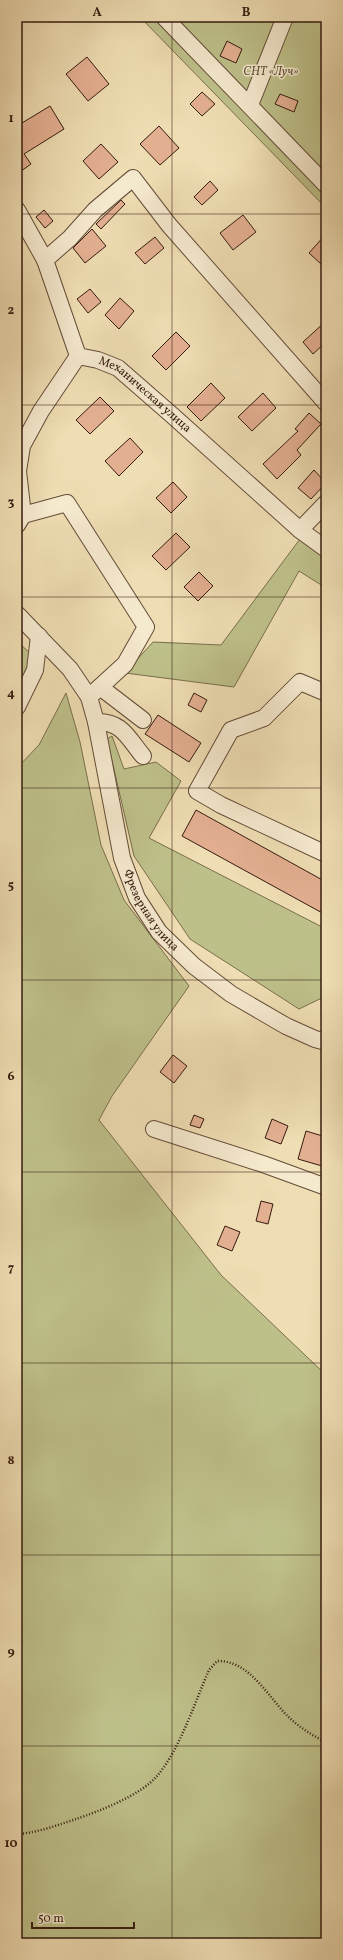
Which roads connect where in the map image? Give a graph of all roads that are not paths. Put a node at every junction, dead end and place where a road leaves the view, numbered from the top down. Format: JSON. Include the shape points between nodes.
{"nodes":[{"id":1,"x":164,"y":17,"type":"edge"},
{"id":2,"x":285,"y":17,"type":"edge"},
{"id":3,"x":250,"y":105,"type":"junction"},
{"id":4,"x":326,"y":185,"type":"edge"},
{"id":5,"x":17,"y":210,"type":"edge"},
{"id":6,"x":45,"y":260,"type":"junction"},
{"id":7,"x":78,"y":356,"type":"junction"},
{"id":8,"x":326,"y":403,"type":"edge"},
{"id":9,"x":326,"y":503,"type":"edge"},
{"id":10,"x":20,"y":520,"type":"edge"},
{"id":11,"x":300,"y":530,"type":"junction"},
{"id":12,"x":326,"y":549,"type":"edge"},
{"id":13,"x":17,"y":614,"type":"edge"},
{"id":14,"x":39,"y":636,"type":"junction"},
{"id":15,"x":95,"y":692,"type":"junction"},
{"id":16,"x":326,"y":693,"type":"edge"},
{"id":17,"x":17,"y":706,"type":"edge"},
{"id":18,"x":143,"y":720,"type":"dead end"},
{"id":19,"x":96,"y":722,"type":"junction"},
{"id":20,"x":143,"y":756,"type":"dead end"},
{"id":21,"x":326,"y":854,"type":"edge"},
{"id":22,"x":322,"y":1037,"type":"edge"},
{"id":23,"x":154,"y":1129,"type":"dead end"},
{"id":24,"x":326,"y":1187,"type":"edge"}],
"edges":[{"from":1,"to":3,"type":"street"},
{"from":2,"to":3,"type":"street"},
{"from":3,"to":4,"type":"street"},
{"from":5,"to":6,"type":"street"},
{"from":6,"to":7,"type":"street"},
{"from":6,"to":8,"type":"street","via":[[70,238],[95,210],[133,178],[170,225]]},
{"from":7,"to":10,"type":"street","via":[[41,411],[22,446],[18,471]]},
{"from":7,"to":11,"type":"street","name":"Механическая улица","via":[[118,368]]},
{"from":9,"to":11,"type":"street"},
{"from":10,"to":15,"type":"street","via":[[67,503],[146,627],[125,664]]},
{"from":11,"to":12,"type":"street","name":"Механическая улица"},
{"from":13,"to":14,"type":"street"},
{"from":14,"to":15,"type":"street"},
{"from":14,"to":17,"type":"street","via":[[35,670]]},
{"from":15,"to":18,"type":"street"},
{"from":15,"to":19,"type":"street","name":"Фрезерная улица"},
{"from":16,"to":21,"type":"street","via":[[300,682],[264,718],[231,730],[196,791]]},
{"from":19,"to":20,"type":"street","via":[[117,725]]},
{"from":19,"to":22,"type":"street","name":"Фрезерная улица","via":[[122,858],[136,898],[159,932],[194,966],[231,994],[286,1026]]},
{"from":23,"to":24,"type":"street"}]}
